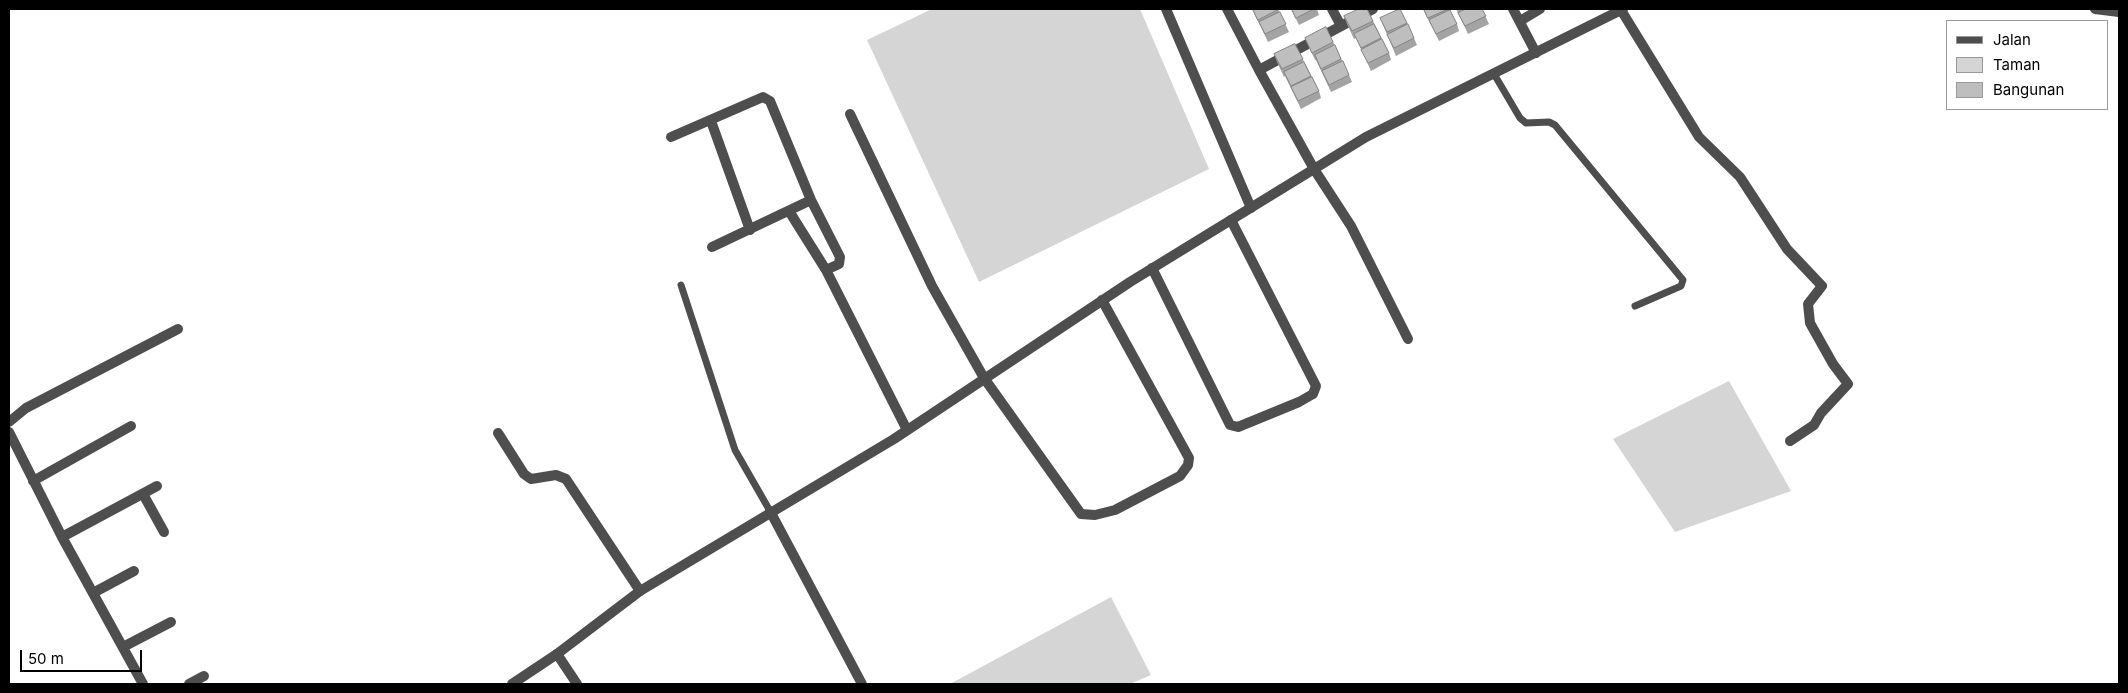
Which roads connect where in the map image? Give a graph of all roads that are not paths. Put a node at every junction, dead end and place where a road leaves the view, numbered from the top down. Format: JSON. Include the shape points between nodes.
{"nodes":[{"id":1,"x":1166,"y":9,"type":"edge"},
{"id":2,"x":1227,"y":9,"type":"edge"},
{"id":3,"x":1332,"y":9,"type":"edge"},
{"id":4,"x":1373,"y":9,"type":"edge"},
{"id":5,"x":1513,"y":9,"type":"edge"},
{"id":6,"x":1540,"y":9,"type":"edge"},
{"id":7,"x":1622,"y":9,"type":"edge"},
{"id":8,"x":2095,"y":9,"type":"edge"},
{"id":9,"x":2119,"y":12,"type":"edge"},
{"id":10,"x":1520,"y":21,"type":"junction"},
{"id":11,"x":1340,"y":24,"type":"junction"},
{"id":12,"x":1536,"y":53,"type":"junction"},
{"id":13,"x":1258,"y":70,"type":"junction"},
{"id":14,"x":1494,"y":74,"type":"junction"},
{"id":15,"x":850,"y":114,"type":"dead end"},
{"id":16,"x":711,"y":121,"type":"junction"},
{"id":17,"x":671,"y":137,"type":"dead end"},
{"id":18,"x":1314,"y":168,"type":"junction"},
{"id":19,"x":811,"y":200,"type":"junction"},
{"id":20,"x":1250,"y":208,"type":"junction"},
{"id":21,"x":789,"y":210,"type":"junction"},
{"id":22,"x":1231,"y":220,"type":"junction"},
{"id":23,"x":750,"y":230,"type":"junction"},
{"id":24,"x":712,"y":247,"type":"dead end"},
{"id":25,"x":1152,"y":268,"type":"junction"},
{"id":26,"x":826,"y":270,"type":"junction"},
{"id":27,"x":681,"y":285,"type":"dead end"},
{"id":28,"x":1102,"y":300,"type":"junction"},
{"id":29,"x":1635,"y":306,"type":"dead end"},
{"id":30,"x":178,"y":328,"type":"dead end"},
{"id":31,"x":1408,"y":339,"type":"dead end"},
{"id":32,"x":984,"y":378,"type":"junction"},
{"id":33,"x":9,"y":422,"type":"edge"},
{"id":34,"x":131,"y":426,"type":"dead end"},
{"id":35,"x":907,"y":430,"type":"junction"},
{"id":36,"x":9,"y":432,"type":"edge"},
{"id":37,"x":498,"y":433,"type":"dead end"},
{"id":38,"x":1790,"y":441,"type":"dead end"},
{"id":39,"x":33,"y":480,"type":"junction"},
{"id":40,"x":157,"y":486,"type":"dead end"},
{"id":41,"x":143,"y":494,"type":"junction"},
{"id":42,"x":770,"y":511,"type":"junction"},
{"id":43,"x":164,"y":532,"type":"dead end"},
{"id":44,"x":62,"y":537,"type":"junction"},
{"id":45,"x":134,"y":571,"type":"dead end"},
{"id":46,"x":640,"y":591,"type":"junction"},
{"id":47,"x":93,"y":593,"type":"junction"},
{"id":48,"x":170,"y":622,"type":"dead end"},
{"id":49,"x":123,"y":647,"type":"junction"},
{"id":50,"x":557,"y":654,"type":"junction"},
{"id":51,"x":204,"y":676,"type":"dead end"},
{"id":52,"x":143,"y":684,"type":"edge"},
{"id":53,"x":189,"y":684,"type":"edge"},
{"id":54,"x":512,"y":684,"type":"edge"},
{"id":55,"x":577,"y":684,"type":"edge"},
{"id":56,"x":862,"y":684,"type":"edge"}],
"edges":[{"from":1,"to":20,"type":"street"},
{"from":2,"to":13,"type":"street"},
{"from":3,"to":11,"type":"street"},
{"from":4,"to":11,"type":"street"},
{"from":5,"to":10,"type":"street"},
{"from":6,"to":10,"type":"street"},
{"from":7,"to":12,"type":"street"},
{"from":7,"to":38,"type":"street","via":[[1699,137],[1740,177],[1786,249],[1822,286],[1808,304],[1810,323],[1848,384],[1814,425]]},
{"from":8,"to":9,"type":"street"},
{"from":10,"to":12,"type":"street"},
{"from":11,"to":13,"type":"street"},
{"from":12,"to":14,"type":"street"},
{"from":13,"to":18,"type":"street"},
{"from":14,"to":18,"type":"street","via":[[1366,137]]},
{"from":14,"to":29,"type":"lane","via":[[1520,118],[1526,123],[1549,122],[1555,125],[1683,280],[1681,286]]},
{"from":15,"to":32,"type":"street","via":[[932,286]]},
{"from":16,"to":17,"type":"street"},
{"from":16,"to":19,"type":"street","via":[[767,98]]},
{"from":16,"to":23,"type":"street"},
{"from":18,"to":20,"type":"street"},
{"from":18,"to":31,"type":"street","via":[[1350,226]]},
{"from":19,"to":21,"type":"street"},
{"from":19,"to":26,"type":"street","via":[[840,257],[839,264]]},
{"from":20,"to":22,"type":"street"},
{"from":21,"to":23,"type":"street"},
{"from":21,"to":26,"type":"street"},
{"from":22,"to":25,"type":"street"},
{"from":22,"to":25,"type":"street","via":[[1316,386],[1313,394],[1238,427],[1230,425]]},
{"from":23,"to":24,"type":"street"},
{"from":25,"to":28,"type":"street"},
{"from":26,"to":35,"type":"street"},
{"from":27,"to":42,"type":"lane","via":[[735,450]]},
{"from":28,"to":32,"type":"street"},
{"from":28,"to":32,"type":"street","via":[[1189,458],[1180,476],[1115,510],[1095,515],[1081,514]]},
{"from":30,"to":33,"type":"street","via":[[26,408]]},
{"from":32,"to":35,"type":"street"},
{"from":34,"to":39,"type":"street"},
{"from":35,"to":42,"type":"street"},
{"from":36,"to":39,"type":"street"},
{"from":37,"to":46,"type":"street","via":[[524,474],[531,479],[556,475],[566,479]]},
{"from":39,"to":44,"type":"street"},
{"from":40,"to":41,"type":"street"},
{"from":41,"to":43,"type":"street"},
{"from":41,"to":44,"type":"street"},
{"from":42,"to":46,"type":"street"},
{"from":42,"to":56,"type":"street"},
{"from":44,"to":47,"type":"street"},
{"from":45,"to":47,"type":"street"},
{"from":46,"to":50,"type":"street"},
{"from":47,"to":49,"type":"street"},
{"from":48,"to":49,"type":"street"},
{"from":49,"to":52,"type":"street"},
{"from":50,"to":54,"type":"street"},
{"from":50,"to":55,"type":"street"},
{"from":51,"to":53,"type":"street"}]}
